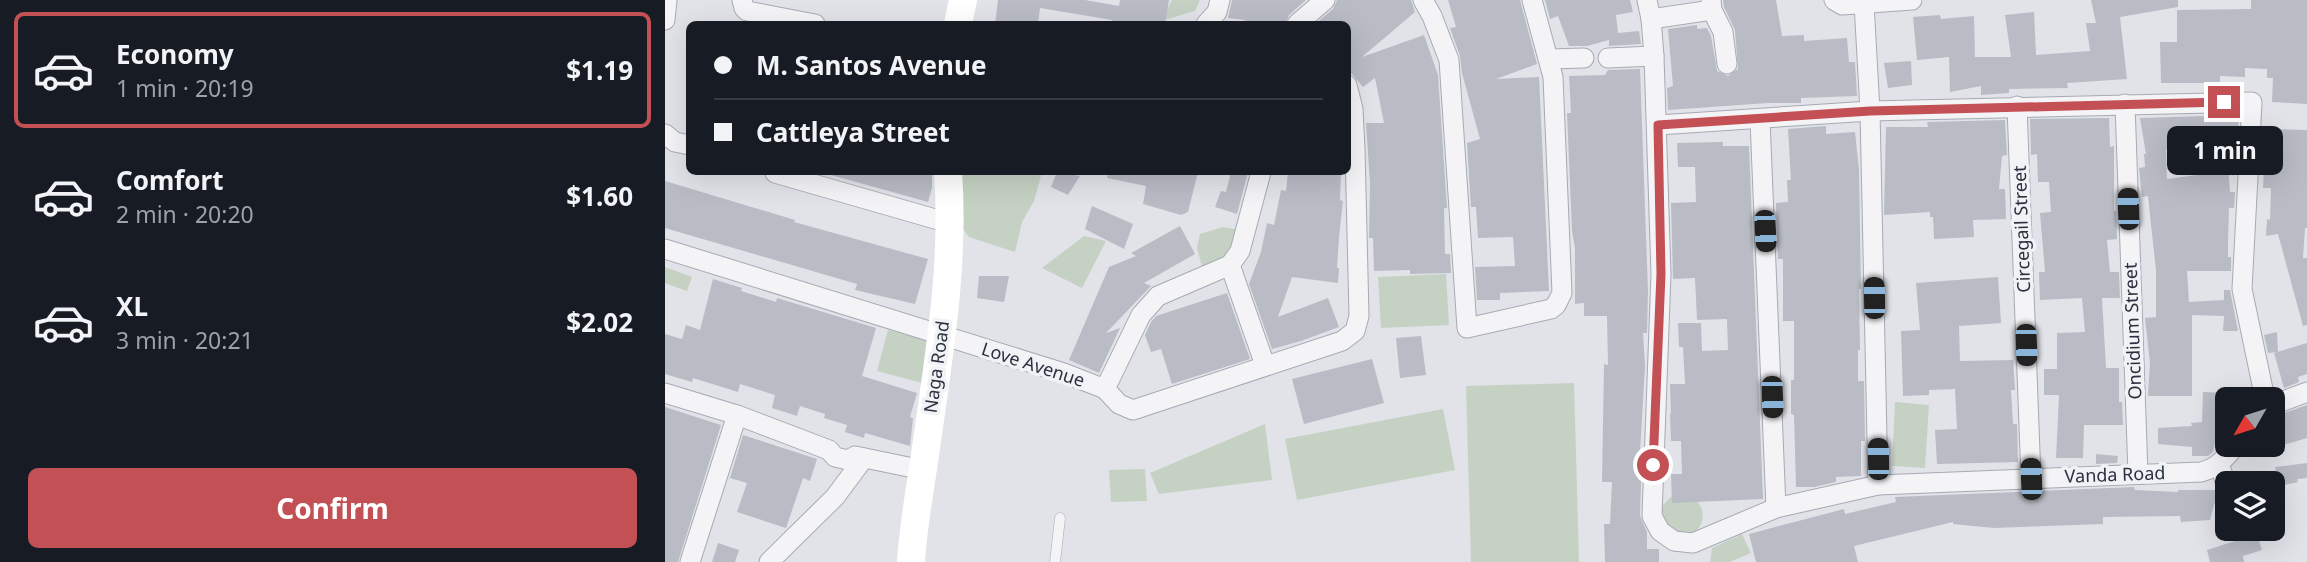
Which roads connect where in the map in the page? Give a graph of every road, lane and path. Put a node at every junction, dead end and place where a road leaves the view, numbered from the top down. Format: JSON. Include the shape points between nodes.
{"nodes":[{"id":1,"x":667,"y":0,"type":"edge"},
{"id":2,"x":742,"y":0,"type":"edge"},
{"id":3,"x":963,"y":0,"type":"edge"},
{"id":4,"x":1220,"y":0,"type":"edge"},
{"id":5,"x":1325,"y":0,"type":"edge"},
{"id":6,"x":1423,"y":0,"type":"edge"},
{"id":7,"x":1532,"y":0,"type":"edge"},
{"id":8,"x":1647,"y":0,"type":"edge"},
{"id":9,"x":1834,"y":0,"type":"edge"},
{"id":10,"x":1912,"y":0,"type":"edge"},
{"id":11,"x":1864,"y":4,"type":"junction"},
{"id":12,"x":1711,"y":5,"type":"edge"},
{"id":13,"x":1651,"y":19,"type":"junction"},
{"id":14,"x":665,"y":20,"type":"edge"},
{"id":15,"x":799,"y":21,"type":"edge"},
{"id":16,"x":959,"y":21,"type":"edge"},
{"id":17,"x":1209,"y":21,"type":"edge"},
{"id":18,"x":1300,"y":21,"type":"edge"},
{"id":19,"x":1654,"y":56,"type":"junction"},
{"id":20,"x":1584,"y":58,"type":"dead end"},
{"id":21,"x":1608,"y":58,"type":"dead end"},
{"id":22,"x":1549,"y":59,"type":"junction"},
{"id":23,"x":1727,"y":64,"type":"dead end"},
{"id":24,"x":1351,"y":101,"type":"edge"},
{"id":25,"x":2125,"y":104,"type":"junction"},
{"id":26,"x":2017,"y":106,"type":"junction"},
{"id":27,"x":1870,"y":111,"type":"junction"},
{"id":28,"x":1760,"y":120,"type":"junction"},
{"id":29,"x":1658,"y":125,"type":"junction"},
{"id":30,"x":665,"y":134,"type":"edge"},
{"id":31,"x":686,"y":144,"type":"edge"},
{"id":32,"x":782,"y":175,"type":"edge"},
{"id":33,"x":948,"y":175,"type":"edge"},
{"id":34,"x":1260,"y":175,"type":"edge"},
{"id":35,"x":949,"y":223,"type":"junction"},
{"id":36,"x":665,"y":249,"type":"edge"},
{"id":37,"x":1230,"y":265,"type":"junction"},
{"id":38,"x":942,"y":336,"type":"junction"},
{"id":39,"x":1265,"y":365,"type":"junction"},
{"id":40,"x":2262,"y":387,"type":"edge"},
{"id":41,"x":1105,"y":389,"type":"junction"},
{"id":42,"x":2307,"y":392,"type":"edge"},
{"id":43,"x":665,"y":393,"type":"edge"},
{"id":44,"x":2285,"y":400,"type":"edge"},
{"id":45,"x":737,"y":415,"type":"junction"},
{"id":46,"x":860,"y":457,"type":"junction"},
{"id":47,"x":2225,"y":457,"type":"edge"},
{"id":48,"x":2219,"y":464,"type":"junction"},
{"id":49,"x":923,"y":470,"type":"junction"},
{"id":50,"x":2222,"y":471,"type":"edge"},
{"id":51,"x":2138,"y":474,"type":"junction"},
{"id":52,"x":2031,"y":479,"type":"junction"},
{"id":53,"x":1878,"y":485,"type":"junction"},
{"id":54,"x":1776,"y":508,"type":"junction"},
{"id":55,"x":1060,"y":519,"type":"dead end"},
{"id":56,"x":1690,"y":552,"type":"edge"},
{"id":57,"x":690,"y":562,"type":"edge"},
{"id":58,"x":769,"y":562,"type":"edge"},
{"id":59,"x":911,"y":562,"type":"edge"},
{"id":60,"x":1055,"y":562,"type":"edge"}],
"edges":[{"from":1,"to":14,"type":"street"},
{"from":2,"to":15,"type":"street","via":[[747,11]]},
{"from":3,"to":16,"type":"main road"},
{"from":4,"to":17,"type":"street"},
{"from":5,"to":18,"type":"street"},
{"from":6,"to":22,"type":"street","via":[[1449,60],[1467,328],[1551,309],[1562,293]]},
{"from":7,"to":22,"type":"street"},
{"from":8,"to":13,"type":"street"},
{"from":9,"to":11,"type":"street","via":[[1842,5]]},
{"from":10,"to":11,"type":"street"},
{"from":11,"to":27,"type":"street"},
{"from":12,"to":13,"type":"street"},
{"from":12,"to":23,"type":"street","via":[[1723,32]]},
{"from":13,"to":19,"type":"street"},
{"from":19,"to":21,"type":"street"},
{"from":19,"to":29,"type":"street"},
{"from":20,"to":22,"type":"street"},
{"from":24,"to":39,"type":"street","via":[[1359,316],[1355,331],[1342,341]]},
{"from":25,"to":26,"type":"street"},
{"from":25,"to":40,"type":"street","via":[[2252,102],[2242,289]]},
{"from":25,"to":51,"type":"street","name":"Oncidium Street"},
{"from":26,"to":27,"type":"street"},
{"from":26,"to":52,"type":"street","name":"Circegail Street"},
{"from":27,"to":28,"type":"street"},
{"from":27,"to":53,"type":"street"},
{"from":28,"to":29,"type":"street"},
{"from":28,"to":54,"type":"street"},
{"from":29,"to":56,"type":"street","name":"Vanda Road","via":[[1661,274],[1652,516],[1660,531]]},
{"from":30,"to":31,"type":"street"},
{"from":32,"to":35,"type":"street"},
{"from":33,"to":35,"type":"main road","name":"Naga Road"},
{"from":34,"to":37,"type":"street","via":[[1240,251]]},
{"from":35,"to":38,"type":"main road","name":"Naga Road"},
{"from":36,"to":38,"type":"street","name":"Love Avenue"},
{"from":37,"to":39,"type":"street"},
{"from":37,"to":41,"type":"street","name":"Love Avenue","via":[[1158,296],[1141,314]]},
{"from":38,"to":41,"type":"street","name":"Love Avenue"},
{"from":38,"to":49,"type":"main road","name":"Naga Road"},
{"from":39,"to":41,"type":"street","via":[[1133,410],[1119,404]]},
{"from":42,"to":44,"type":"street"},
{"from":43,"to":45,"type":"street"},
{"from":45,"to":46,"type":"street","via":[[829,450],[835,457]]},
{"from":45,"to":57,"type":"street"},
{"from":46,"to":49,"type":"street"},
{"from":46,"to":58,"type":"street","via":[[835,497]]},
{"from":47,"to":48,"type":"street"},
{"from":48,"to":50,"type":"street"},
{"from":48,"to":51,"type":"street","name":"Vanda Road","via":[[2201,472]]},
{"from":49,"to":59,"type":"main road","name":"Naga Road"},
{"from":51,"to":52,"type":"street","name":"Vanda Road"},
{"from":52,"to":53,"type":"street","name":"Vanda Road"},
{"from":53,"to":54,"type":"street","name":"Vanda Road"},
{"from":54,"to":56,"type":"street","name":"Vanda Road"},
{"from":55,"to":60,"type":"lane"}]}
